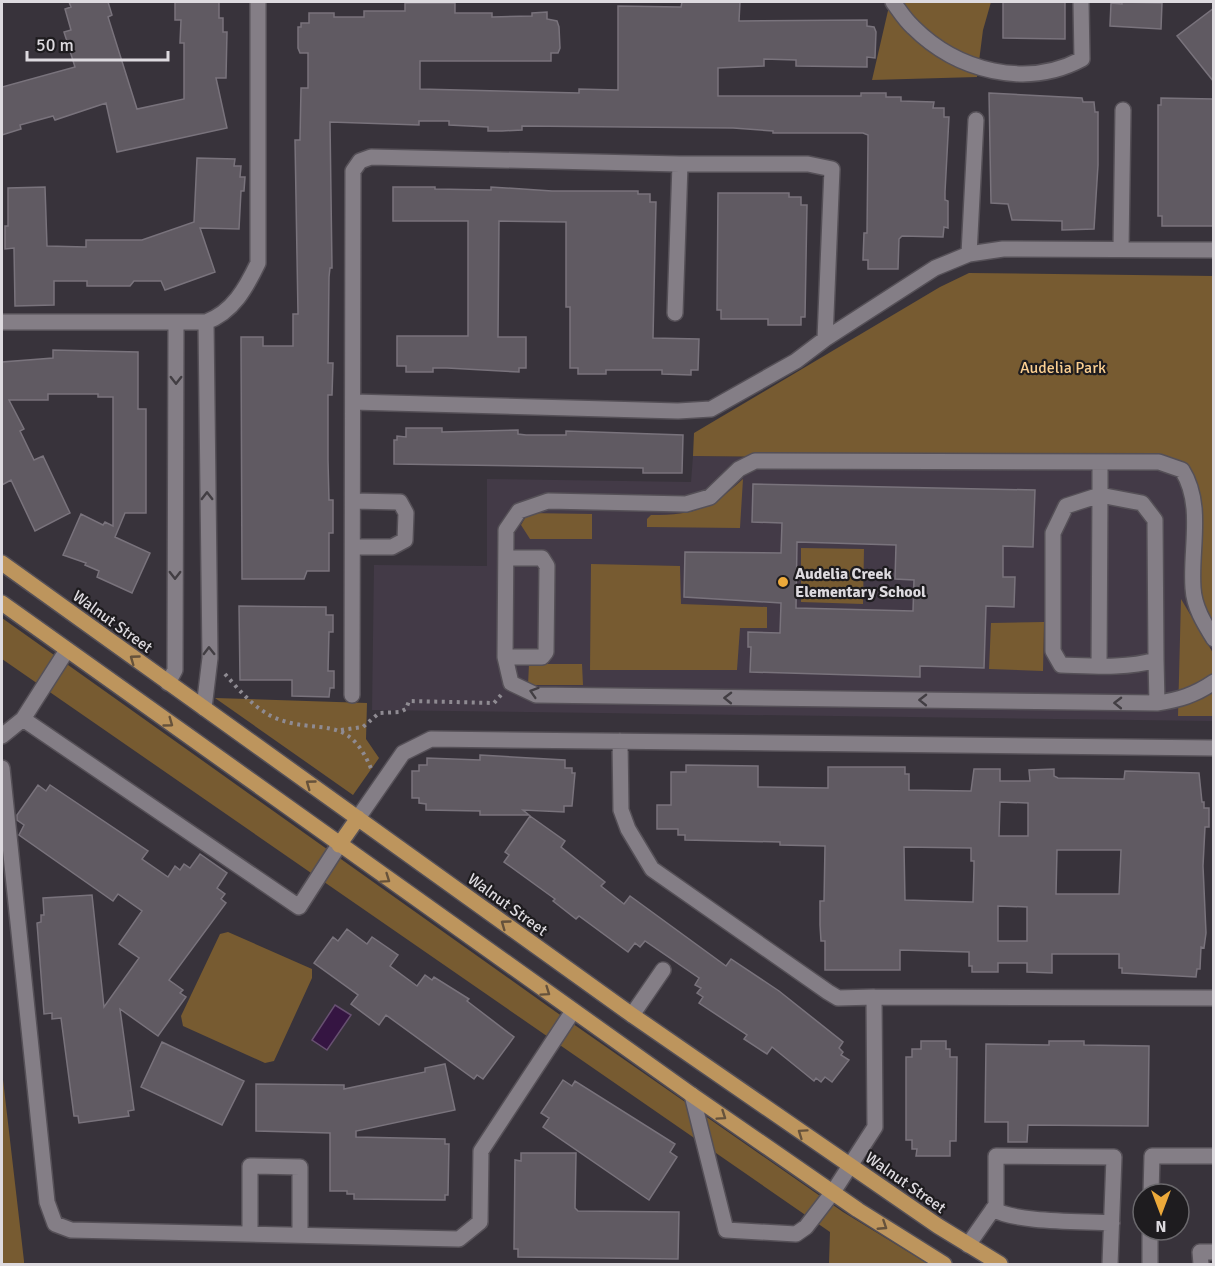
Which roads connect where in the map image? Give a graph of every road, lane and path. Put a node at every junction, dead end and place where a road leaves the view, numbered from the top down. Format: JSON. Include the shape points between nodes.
{"nodes":[{"id":1,"x":258,"y":2,"type":"edge"},
{"id":2,"x":893,"y":2,"type":"edge"},
{"id":3,"x":1081,"y":2,"type":"edge"},
{"id":4,"x":1123,"y":110,"type":"dead end"},
{"id":5,"x":976,"y":120,"type":"dead end"},
{"id":6,"x":680,"y":164,"type":"junction"},
{"id":7,"x":1121,"y":249,"type":"junction"},
{"id":8,"x":1214,"y":250,"type":"edge"},
{"id":9,"x":969,"y":254,"type":"junction"},
{"id":10,"x":675,"y":313,"type":"dead end"},
{"id":11,"x":2,"y":322,"type":"edge"},
{"id":12,"x":176,"y":322,"type":"junction"},
{"id":13,"x":206,"y":322,"type":"junction"},
{"id":14,"x":825,"y":339,"type":"junction"},
{"id":15,"x":353,"y":402,"type":"junction"},
{"id":16,"x":1100,"y":463,"type":"junction"},
{"id":17,"x":1100,"y":495,"type":"junction"},
{"id":18,"x":353,"y":501,"type":"junction"},
{"id":19,"x":353,"y":547,"type":"junction"},
{"id":20,"x":506,"y":558,"type":"junction"},
{"id":21,"x":2,"y":563,"type":"edge"},
{"id":22,"x":2,"y":603,"type":"edge"},
{"id":23,"x":1214,"y":639,"type":"edge"},
{"id":24,"x":67,"y":650,"type":"junction"},
{"id":25,"x":505,"y":657,"type":"junction"},
{"id":26,"x":210,"y":658,"type":"junction"},
{"id":27,"x":1156,"y":660,"type":"junction"},
{"id":28,"x":1099,"y":666,"type":"junction"},
{"id":29,"x":1214,"y":682,"type":"edge"},
{"id":30,"x":168,"y":683,"type":"junction"},
{"id":31,"x":511,"y":683,"type":"junction"},
{"id":32,"x":352,"y":695,"type":"dead end"},
{"id":33,"x":1157,"y":703,"type":"junction"},
{"id":34,"x":204,"y":708,"type":"junction"},
{"id":35,"x":23,"y":719,"type":"junction"},
{"id":36,"x":340,"y":730,"type":"junction"},
{"id":37,"x":2,"y":736,"type":"edge"},
{"id":38,"x":621,"y":741,"type":"junction"},
{"id":39,"x":1214,"y":748,"type":"edge"},
{"id":40,"x":2,"y":768,"type":"edge"},
{"id":41,"x":383,"y":780,"type":"junction"},
{"id":42,"x":358,"y":818,"type":"junction"},
{"id":43,"x":339,"y":845,"type":"junction"},
{"id":44,"x":663,"y":970,"type":"dead end"},
{"id":45,"x":874,"y":997,"type":"junction"},
{"id":46,"x":1214,"y":998,"type":"edge"},
{"id":47,"x":573,"y":1011,"type":"junction"},
{"id":48,"x":632,"y":1015,"type":"junction"},
{"id":49,"x":692,"y":1095,"type":"junction"},
{"id":50,"x":1214,"y":1155,"type":"edge"},
{"id":51,"x":851,"y":1166,"type":"junction"},
{"id":52,"x":1151,"y":1182,"type":"edge"},
{"id":53,"x":833,"y":1192,"type":"junction"},
{"id":54,"x":993,"y":1209,"type":"junction"},
{"id":55,"x":1112,"y":1223,"type":"junction"},
{"id":56,"x":250,"y":1234,"type":"junction"},
{"id":57,"x":300,"y":1235,"type":"junction"},
{"id":58,"x":1150,"y":1242,"type":"edge"},
{"id":59,"x":968,"y":1245,"type":"junction"},
{"id":60,"x":1214,"y":1252,"type":"edge"},
{"id":61,"x":944,"y":1264,"type":"edge"},
{"id":62,"x":1000,"y":1264,"type":"edge"},
{"id":63,"x":1110,"y":1264,"type":"edge"},
{"id":64,"x":1150,"y":1264,"type":"edge"},
{"id":65,"x":1201,"y":1264,"type":"edge"}],
"edges":[{"from":1,"to":13,"type":"lane","via":[[258,263],[245,290],[221,316]]},
{"from":2,"to":3,"type":"lane","via":[[912,27],[967,64],[1017,75],[1063,69],[1082,59]]},
{"from":4,"to":7,"type":"lane"},
{"from":5,"to":9,"type":"lane"},
{"from":6,"to":10,"type":"lane"},
{"from":6,"to":14,"type":"lane","via":[[808,164],[832,169]]},
{"from":6,"to":15,"type":"lane","via":[[370,157],[360,161],[353,171]]},
{"from":7,"to":8,"type":"lane"},
{"from":7,"to":9,"type":"lane","via":[[1003,249]]},
{"from":9,"to":14,"type":"lane","via":[[935,268]]},
{"from":11,"to":12,"type":"lane"},
{"from":12,"to":13,"type":"lane"},
{"from":12,"to":30,"type":"lane","one_way":true,"via":[[175,670]]},
{"from":26,"to":13,"type":"lane","one_way":true},
{"from":14,"to":15,"type":"lane","via":[[796,361],[711,409]]},
{"from":15,"to":18,"type":"lane"},
{"from":16,"to":17,"type":"lane"},
{"from":16,"to":20,"type":"lane","via":[[755,461],[739,469],[710,497],[686,504],[548,501],[519,511],[506,530]]},
{"from":16,"to":23,"type":"lane","via":[[1159,462],[1182,470],[1194,496],[1193,590],[1199,614]]},
{"from":17,"to":27,"type":"lane","via":[[1142,502],[1155,520]]},
{"from":17,"to":28,"type":"lane"},
{"from":17,"to":28,"type":"lane","via":[[1066,506],[1053,533],[1053,651],[1061,665]]},
{"from":18,"to":19,"type":"lane"},
{"from":18,"to":19,"type":"lane","via":[[400,502],[406,513],[405,540],[392,547]]},
{"from":19,"to":32,"type":"lane"},
{"from":20,"to":25,"type":"lane"},
{"from":20,"to":25,"type":"lane","via":[[542,558],[547,576],[545,655]]},
{"from":30,"to":21,"type":"main road","name":"Walnut Street","one_way":true},
{"from":22,"to":24,"type":"main road"},
{"from":24,"to":35,"type":"lane"},
{"from":24,"to":43,"type":"main road","one_way":true},
{"from":25,"to":31,"type":"lane"},
{"from":26,"to":34,"type":"lane"},
{"from":26,"to":36,"type":"path","via":[[250,702],[273,716]]},
{"from":27,"to":28,"type":"lane","via":[[1134,666]]},
{"from":27,"to":33,"type":"lane"},
{"from":29,"to":33,"type":"lane","via":[[1181,700]]},
{"from":30,"to":34,"type":"main road","name":"Walnut Street"},
{"from":33,"to":31,"type":"lane","one_way":true,"via":[[536,695]]},
{"from":31,"to":36,"type":"path","via":[[494,703],[409,702],[400,712],[379,713],[363,727]]},
{"from":42,"to":34,"type":"main road","name":"Walnut Street","one_way":true},
{"from":35,"to":37,"type":"lane"},
{"from":35,"to":43,"type":"lane","via":[[299,907]]},
{"from":36,"to":41,"type":"path","via":[[364,751],[372,772]]},
{"from":38,"to":39,"type":"lane"},
{"from":38,"to":41,"type":"lane","via":[[431,739],[403,753]]},
{"from":38,"to":45,"type":"lane","via":[[621,810],[652,869],[838,998]]},
{"from":40,"to":56,"type":"lane","via":[[47,1202],[55,1224],[71,1230]]},
{"from":41,"to":42,"type":"lane"},
{"from":42,"to":43,"type":"main road"},
{"from":48,"to":42,"type":"main road","name":"Walnut Street","one_way":true},
{"from":43,"to":47,"type":"main road","one_way":true},
{"from":44,"to":48,"type":"lane"},
{"from":45,"to":46,"type":"lane"},
{"from":45,"to":51,"type":"lane","via":[[875,1127]]},
{"from":47,"to":49,"type":"main road"},
{"from":47,"to":57,"type":"lane","via":[[481,1150],[480,1222],[459,1239]]},
{"from":51,"to":48,"type":"main road","name":"Walnut Street","one_way":true},
{"from":49,"to":53,"type":"main road","one_way":true},
{"from":49,"to":53,"type":"lane","via":[[726,1230],[796,1234]]},
{"from":50,"to":52,"type":"lane","via":[[1152,1156]]},
{"from":51,"to":53,"type":"lane"},
{"from":51,"to":59,"type":"main road","name":"Walnut Street"},
{"from":53,"to":61,"type":"main road","one_way":true},
{"from":54,"to":55,"type":"lane","via":[[1001,1214]]},
{"from":54,"to":55,"type":"lane","via":[[996,1156],[1114,1157]]},
{"from":54,"to":59,"type":"lane"},
{"from":55,"to":63,"type":"lane"},
{"from":56,"to":57,"type":"lane"},
{"from":56,"to":57,"type":"lane","via":[[250,1166],[270,1166],[300,1167]]},
{"from":58,"to":64,"type":"lane"},
{"from":59,"to":62,"type":"main road","name":"Walnut Street"},
{"from":60,"to":65,"type":"lane","via":[[1200,1252]]}]}
